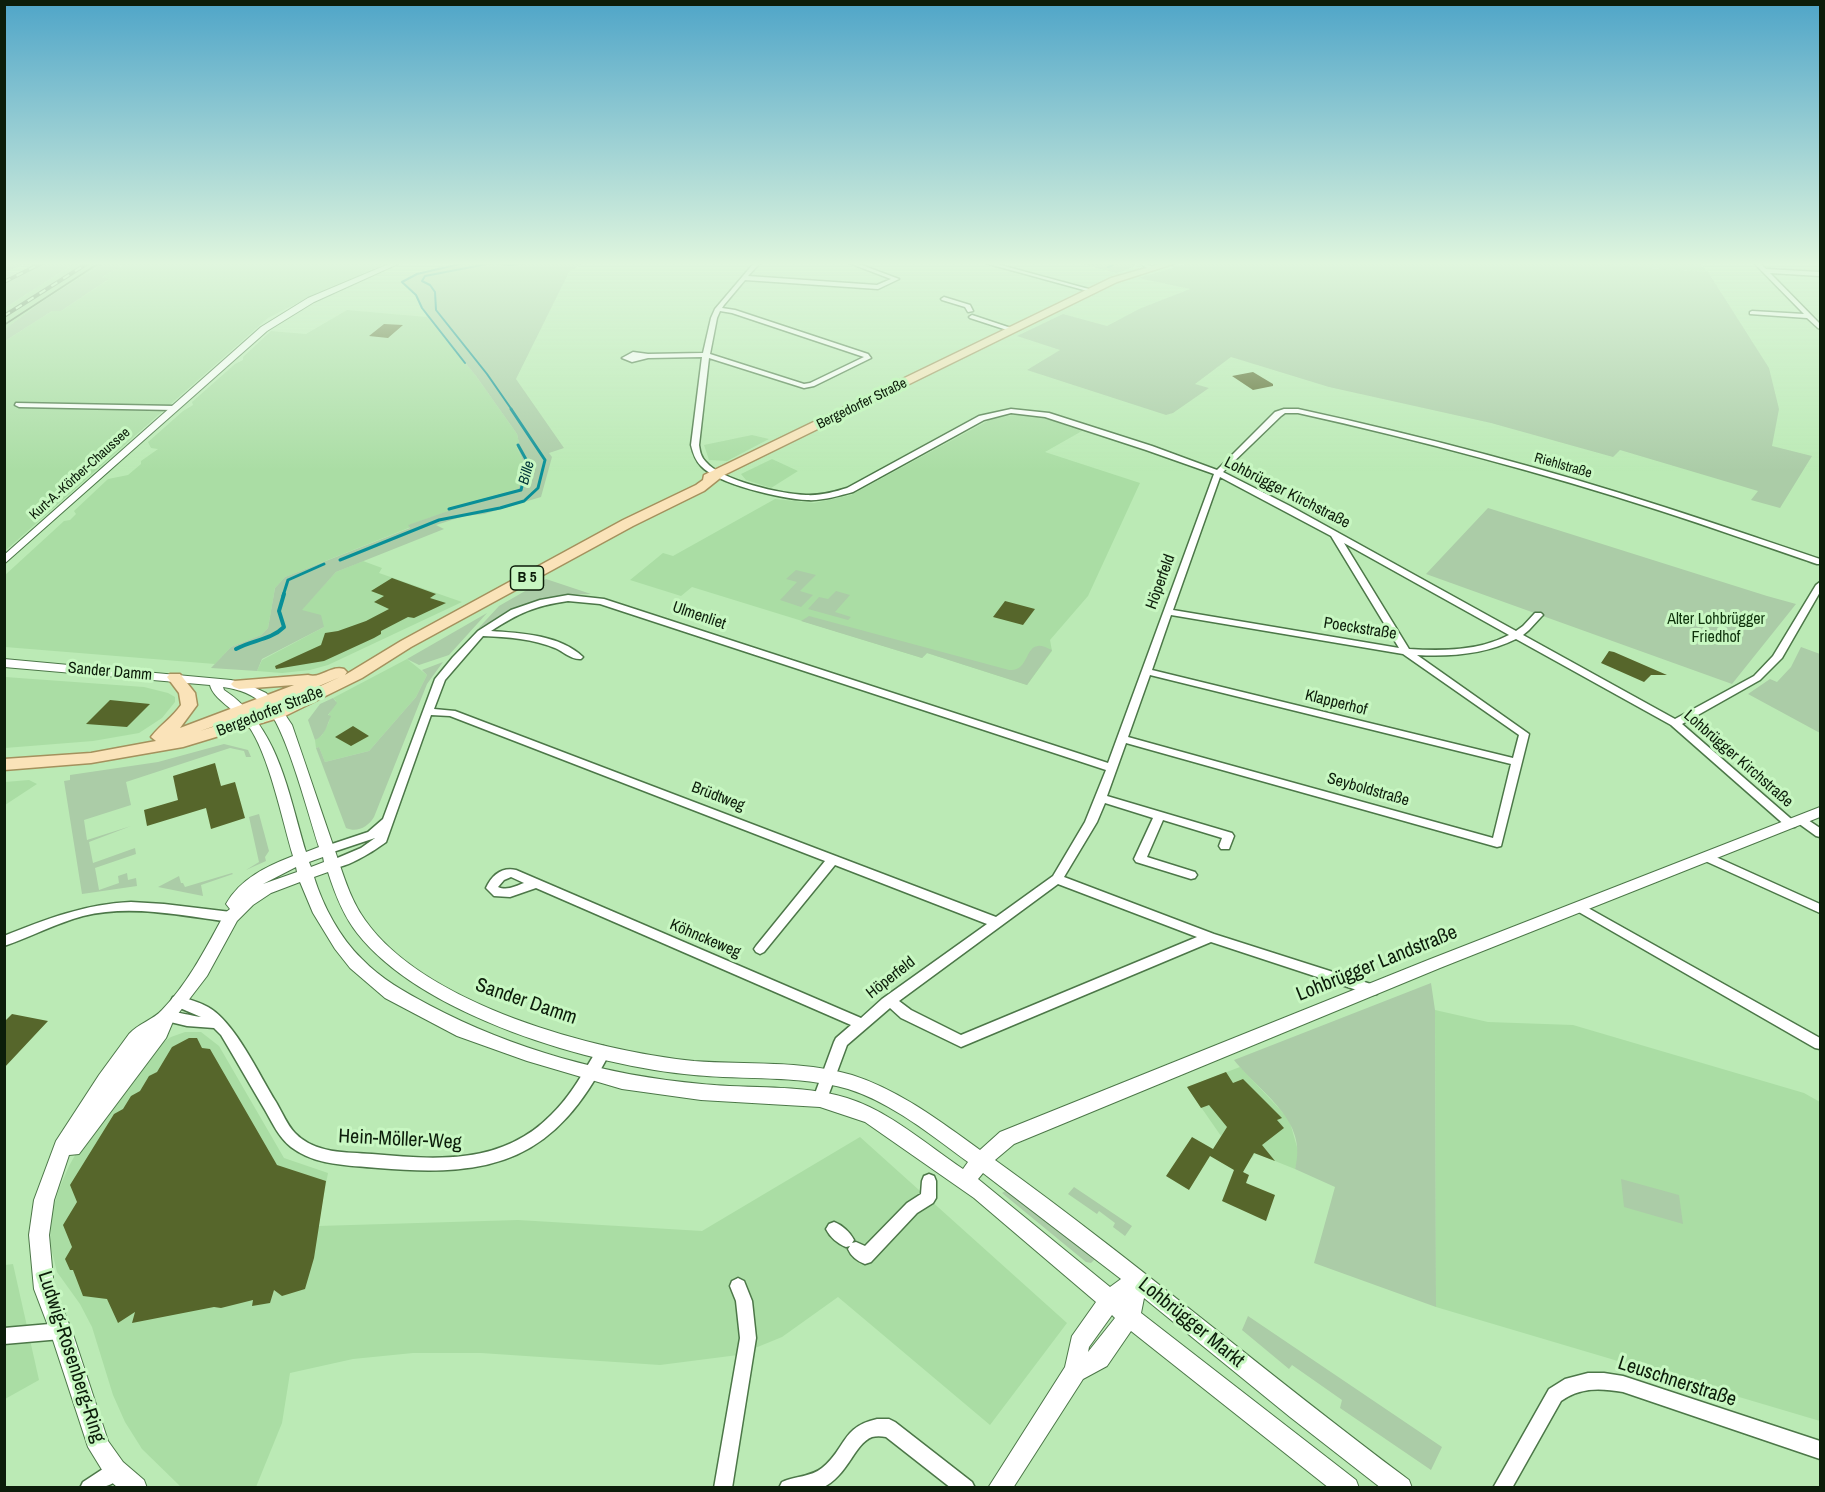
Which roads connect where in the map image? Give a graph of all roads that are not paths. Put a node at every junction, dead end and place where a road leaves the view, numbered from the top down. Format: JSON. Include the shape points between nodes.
{"nodes":[{"id":1,"x":261,"y":333,"type":"edge"},
{"id":2,"x":711,"y":333,"type":"edge"},
{"id":3,"x":797,"y":333,"type":"edge"},
{"id":4,"x":1007,"y":333,"type":"edge"},
{"id":5,"x":705,"y":355,"type":"junction"},
{"id":6,"x":648,"y":356,"type":"dead end"},
{"id":7,"x":19,"y":405,"type":"dead end"},
{"id":8,"x":174,"y":408,"type":"junction"},
{"id":9,"x":1294,"y":410,"type":"joint"},
{"id":10,"x":1218,"y":473,"type":"junction"},
{"id":11,"x":718,"y":475,"type":"junction"},
{"id":12,"x":1335,"y":534,"type":"junction"},
{"id":13,"x":4,"y":561,"type":"edge"},
{"id":14,"x":1821,"y":562,"type":"edge"},
{"id":15,"x":1821,"y":585,"type":"edge"},
{"id":16,"x":1169,"y":612,"type":"junction"},
{"id":17,"x":1538,"y":615,"type":"dead end"},
{"id":18,"x":481,"y":633,"type":"junction"},
{"id":19,"x":1517,"y":635,"type":"junction"},
{"id":20,"x":1406,"y":652,"type":"junction"},
{"id":21,"x":578,"y":657,"type":"dead end"},
{"id":22,"x":379,"y":660,"type":"junction"},
{"id":23,"x":4,"y":663,"type":"edge"},
{"id":24,"x":1148,"y":672,"type":"junction"},
{"id":25,"x":333,"y":675,"type":"junction"},
{"id":26,"x":175,"y":677,"type":"junction"},
{"id":27,"x":216,"y":682,"type":"junction"},
{"id":28,"x":239,"y":684,"type":"junction"},
{"id":29,"x":274,"y":707,"type":"junction"},
{"id":30,"x":427,"y":712,"type":"junction"},
{"id":31,"x":249,"y":716,"type":"junction"},
{"id":32,"x":1675,"y":723,"type":"junction"},
{"id":33,"x":1123,"y":739,"type":"junction"},
{"id":34,"x":133,"y":752,"type":"junction"},
{"id":35,"x":1516,"y":762,"type":"junction"},
{"id":36,"x":4,"y":765,"type":"edge"},
{"id":37,"x":1112,"y":768,"type":"junction"},
{"id":38,"x":1101,"y":798,"type":"junction"},
{"id":39,"x":1821,"y":812,"type":"edge"},
{"id":40,"x":1160,"y":815,"type":"junction"},
{"id":41,"x":1796,"y":822,"type":"junction"},
{"id":42,"x":1821,"y":833,"type":"edge"},
{"id":43,"x":1225,"y":846,"type":"dead end"},
{"id":44,"x":1707,"y":857,"type":"junction"},
{"id":45,"x":301,"y":858,"type":"junction"},
{"id":46,"x":330,"y":858,"type":"junction"},
{"id":47,"x":833,"y":859,"type":"junction"},
{"id":48,"x":306,"y":874,"type":"junction"},
{"id":49,"x":1191,"y":875,"type":"dead end"},
{"id":50,"x":1056,"y":879,"type":"junction"},
{"id":51,"x":535,"y":884,"type":"dead end"},
{"id":52,"x":1581,"y":908,"type":"junction"},
{"id":53,"x":1821,"y":909,"type":"edge"},
{"id":54,"x":231,"y":917,"type":"junction"},
{"id":55,"x":996,"y":922,"type":"junction"},
{"id":56,"x":1210,"y":937,"type":"junction"},
{"id":57,"x":4,"y":941,"type":"edge"},
{"id":58,"x":760,"y":949,"type":"dead end"},
{"id":59,"x":1372,"y":990,"type":"junction"},
{"id":60,"x":178,"y":1001,"type":"junction"},
{"id":61,"x":890,"y":1001,"type":"junction"},
{"id":62,"x":167,"y":1016,"type":"junction"},
{"id":63,"x":216,"y":1023,"type":"junction"},
{"id":64,"x":862,"y":1024,"type":"junction"},
{"id":65,"x":1821,"y":1044,"type":"edge"},
{"id":66,"x":603,"y":1052,"type":"junction"},
{"id":67,"x":591,"y":1072,"type":"junction"},
{"id":68,"x":827,"y":1076,"type":"junction"},
{"id":69,"x":820,"y":1099,"type":"junction"},
{"id":70,"x":981,"y":1161,"type":"junction"},
{"id":71,"x":964,"y":1180,"type":"junction"},
{"id":72,"x":929,"y":1181,"type":"dead end"},
{"id":73,"x":845,"y":1240,"type":"dead end"},
{"id":74,"x":1138,"y":1279,"type":"junction"},
{"id":75,"x":738,"y":1286,"type":"dead end"},
{"id":76,"x":1111,"y":1299,"type":"junction"},
{"id":77,"x":1130,"y":1316,"type":"junction"},
{"id":78,"x":61,"y":1330,"type":"junction"},
{"id":79,"x":4,"y":1336,"type":"edge"},
{"id":80,"x":1075,"y":1371,"type":"junction"},
{"id":81,"x":1821,"y":1450,"type":"edge"},
{"id":82,"x":115,"y":1470,"type":"junction"},
{"id":83,"x":89,"y":1488,"type":"edge"},
{"id":84,"x":136,"y":1488,"type":"edge"},
{"id":85,"x":723,"y":1488,"type":"edge"},
{"id":86,"x":788,"y":1488,"type":"edge"},
{"id":87,"x":966,"y":1488,"type":"edge"},
{"id":88,"x":999,"y":1488,"type":"edge"},
{"id":89,"x":1348,"y":1488,"type":"edge"},
{"id":90,"x":1401,"y":1488,"type":"edge"},
{"id":91,"x":1502,"y":1488,"type":"edge"}],
"edges":[{"from":1,"to":8,"type":"main road","name":"Kurt-A.-Körber-Chaussee"},
{"from":2,"to":5,"type":"street"},
{"from":3,"to":5,"type":"street","via":[[868,358],[804,386]]},
{"from":4,"to":11,"type":"main road","name":"Bergedorfer Straße","number":"B 5"},
{"from":5,"to":6,"type":"street"},
{"from":5,"to":11,"type":"street","via":[[695,445],[704,465]]},
{"from":7,"to":8,"type":"street","name":"Kurt-A.-Körber-Chaussee"},
{"from":8,"to":13,"type":"main road","name":"Kurt-A.-Körber-Chaussee"},
{"from":9,"to":10,"type":"street","name":"Höperfeld","via":[[1278,414]]},
{"from":9,"to":14,"type":"street","name":"Riehlstraße","via":[[1385,430],[1554,476]]},
{"from":10,"to":11,"type":"street","name":"Lohbrügger Kirchstraße","via":[[1046,414],[1011,411],[982,418],[850,490],[832,495],[782,495]]},
{"from":10,"to":12,"type":"street","name":"Lohbrügger Kirchstraße"},
{"from":10,"to":16,"type":"street","name":"Höperfeld"},
{"from":11,"to":22,"type":"main road","name":"Bergedorfer Straße","number":"B 5"},
{"from":12,"to":19,"type":"street","name":"Lohbrügger Kirchstraße"},
{"from":12,"to":20,"type":"street"},
{"from":15,"to":32,"type":"street","via":[[1777,658],[1757,678]]},
{"from":16,"to":20,"type":"street","name":"Poeckstraße"},
{"from":16,"to":24,"type":"street","name":"Höperfeld"},
{"from":17,"to":19,"type":"street","name":"Poeckstraße","via":[[1529,628]]},
{"from":18,"to":21,"type":"street","via":[[536,639]]},
{"from":18,"to":30,"type":"street","name":"Ulmenliet","via":[[444,673]]},
{"from":18,"to":37,"type":"street","name":"Ulmenliet","via":[[535,604],[568,598],[601,601]]},
{"from":19,"to":20,"type":"street","name":"Poeckstraße","via":[[1482,649]]},
{"from":19,"to":32,"type":"street","name":"Lohbrügger Kirchstraße"},
{"from":20,"to":35,"type":"street","name":"Seyboldstraße","via":[[1524,734]]},
{"from":22,"to":25,"type":"main road","name":"Bergedorfer Straße","number":"B 5"},
{"from":22,"to":29,"type":"main road","name":"Bergedorfer Straße","number":"B 5","via":[[357,675]]},
{"from":23,"to":26,"type":"main road","name":"Sander Damm"},
{"from":24,"to":33,"type":"street","name":"Höperfeld"},
{"from":24,"to":35,"type":"street","name":"Klapperhof"},
{"from":25,"to":28,"type":"main road","via":[[283,683]]},
{"from":25,"to":29,"type":"main road","name":"Bergedorfer Straße","number":"B 5"},
{"from":26,"to":27,"type":"main road","name":"Sander Damm"},
{"from":26,"to":34,"type":"main road","via":[[188,693],[187,711],[158,737]]},
{"from":27,"to":28,"type":"main road","name":"Sander Damm"},
{"from":27,"to":31,"type":"main road","via":[[218,692]]},
{"from":28,"to":29,"type":"main road","name":"Sander Damm"},
{"from":29,"to":31,"type":"main road","name":"Bergedorfer Straße","number":"B 5"},
{"from":29,"to":46,"type":"main road","name":"Sander Damm","via":[[285,725]]},
{"from":30,"to":46,"type":"street","name":"Ulmenliet","via":[[385,833],[377,844]]},
{"from":30,"to":47,"type":"street","name":"Brüdtweg","via":[[451,713]]},
{"from":31,"to":34,"type":"main road","name":"Bergedorfer Straße","number":"B 5","via":[[183,742]]},
{"from":31,"to":45,"type":"main road","via":[[267,747]]},
{"from":32,"to":41,"type":"street","name":"Lohbrügger Kirchstraße"},
{"from":33,"to":35,"type":"street","name":"Seyboldstraße","via":[[1497,843]]},
{"from":33,"to":37,"type":"street","name":"Höperfeld"},
{"from":34,"to":36,"type":"main road","name":"Bergedorfer Straße","number":"B 5"},
{"from":37,"to":38,"type":"street","name":"Höperfeld"},
{"from":38,"to":40,"type":"street"},
{"from":38,"to":50,"type":"street","name":"Höperfeld"},
{"from":39,"to":41,"type":"main road","name":"Lohbrügger Landstraße"},
{"from":40,"to":43,"type":"street","via":[[1228,836]]},
{"from":40,"to":49,"type":"street","via":[[1140,859]]},
{"from":41,"to":42,"type":"street","name":"Lohbrügger Kirchstraße"},
{"from":41,"to":44,"type":"main road","name":"Lohbrügger Landstraße"},
{"from":44,"to":52,"type":"main road","name":"Lohbrügger Landstraße"},
{"from":44,"to":53,"type":"street"},
{"from":45,"to":46,"type":"main road","name":"Ludwig-Rosenberg-Ring"},
{"from":45,"to":48,"type":"main road"},
{"from":45,"to":54,"type":"main road","name":"Ludwig-Rosenberg-Ring","via":[[277,868],[245,891],[232,907]]},
{"from":46,"to":48,"type":"main road","name":"Ludwig-Rosenberg-Ring"},
{"from":46,"to":66,"type":"main road","name":"Sander Damm","via":[[350,910],[366,934],[415,976],[481,1013]]},
{"from":47,"to":55,"type":"street","name":"Brüdtweg"},
{"from":47,"to":58,"type":"street"},
{"from":48,"to":54,"type":"main road","name":"Ludwig-Rosenberg-Ring","via":[[260,892]]},
{"from":48,"to":67,"type":"main road","via":[[319,909],[341,945],[356,964],[391,993],[463,1031]]},
{"from":50,"to":55,"type":"street","name":"Höperfeld"},
{"from":50,"to":56,"type":"street"},
{"from":51,"to":64,"type":"street","name":"Köhnckeweg"},
{"from":52,"to":59,"type":"main road","name":"Lohbrügger Landstraße"},
{"from":52,"to":65,"type":"street"},
{"from":54,"to":57,"type":"street","via":[[161,907],[114,907],[71,915]]},
{"from":54,"to":60,"type":"main road","name":"Ludwig-Rosenberg-Ring","via":[[201,971]]},
{"from":55,"to":61,"type":"street","name":"Höperfeld"},
{"from":56,"to":59,"type":"street"},
{"from":56,"to":61,"type":"street","via":[[961,1041],[906,1014]]},
{"from":59,"to":70,"type":"main road","name":"Lohbrügger Landstraße","via":[[1007,1138]]},
{"from":60,"to":62,"type":"main road","name":"Ludwig-Rosenberg-Ring"},
{"from":60,"to":63,"type":"street","name":"Hein-Möller-Weg","via":[[204,1011]]},
{"from":61,"to":64,"type":"street","name":"Höperfeld"},
{"from":62,"to":63,"type":"street","via":[[187,1022]]},
{"from":62,"to":78,"type":"main road","name":"Ludwig-Rosenberg-Ring","via":[[160,1033],[78,1139],[52,1179],[44,1200],[40,1264],[44,1289]]},
{"from":63,"to":67,"type":"street","name":"Hein-Möller-Weg","via":[[232,1040],[288,1136],[295,1144],[330,1157],[452,1165],[496,1157],[545,1131]]},
{"from":64,"to":68,"type":"street","name":"Höperfeld","via":[[841,1042]]},
{"from":66,"to":67,"type":"street","name":"Hein-Möller-Weg"},
{"from":66,"to":68,"type":"main road","name":"Sander Damm","via":[[696,1069]]},
{"from":67,"to":69,"type":"main road","via":[[666,1089]]},
{"from":68,"to":69,"type":"street","name":"Höperfeld"},
{"from":68,"to":70,"type":"main road","name":"Sander Damm","via":[[882,1095]]},
{"from":69,"to":71,"type":"main road","via":[[871,1116]]},
{"from":70,"to":71,"type":"main road","name":"Lohbrügger Landstraße"},
{"from":70,"to":74,"type":"main road","name":"Lohbrügger Markt"},
{"from":71,"to":76,"type":"main road","name":"Lohbrügger Markt"},
{"from":72,"to":73,"type":"street","via":[[928,1198],[865,1257]]},
{"from":74,"to":76,"type":"main road"},
{"from":74,"to":77,"type":"main road"},
{"from":74,"to":90,"type":"main road","name":"Lohbrügger Markt"},
{"from":75,"to":85,"type":"street","via":[[744,1301],[748,1338]]},
{"from":76,"to":77,"type":"main road","name":"Lohbrügger Markt"},
{"from":76,"to":80,"type":"main road","via":[[1079,1343]]},
{"from":77,"to":80,"type":"main road","via":[[1099,1358]]},
{"from":77,"to":89,"type":"main road","name":"Lohbrügger Markt"},
{"from":78,"to":79,"type":"street"},
{"from":78,"to":82,"type":"main road","name":"Ludwig-Rosenberg-Ring","via":[[99,1447]]},
{"from":80,"to":88,"type":"main road"},
{"from":81,"to":91,"type":"street","name":"Leuschnerstraße","via":[[1623,1384],[1585,1381],[1568,1385],[1555,1395]]},
{"from":82,"to":83,"type":"street"},
{"from":82,"to":84,"type":"main road","name":"Ludwig-Rosenberg-Ring"},
{"from":86,"to":87,"type":"street","via":[[819,1480],[831,1472],[862,1431],[876,1426],[889,1428]]}]}
